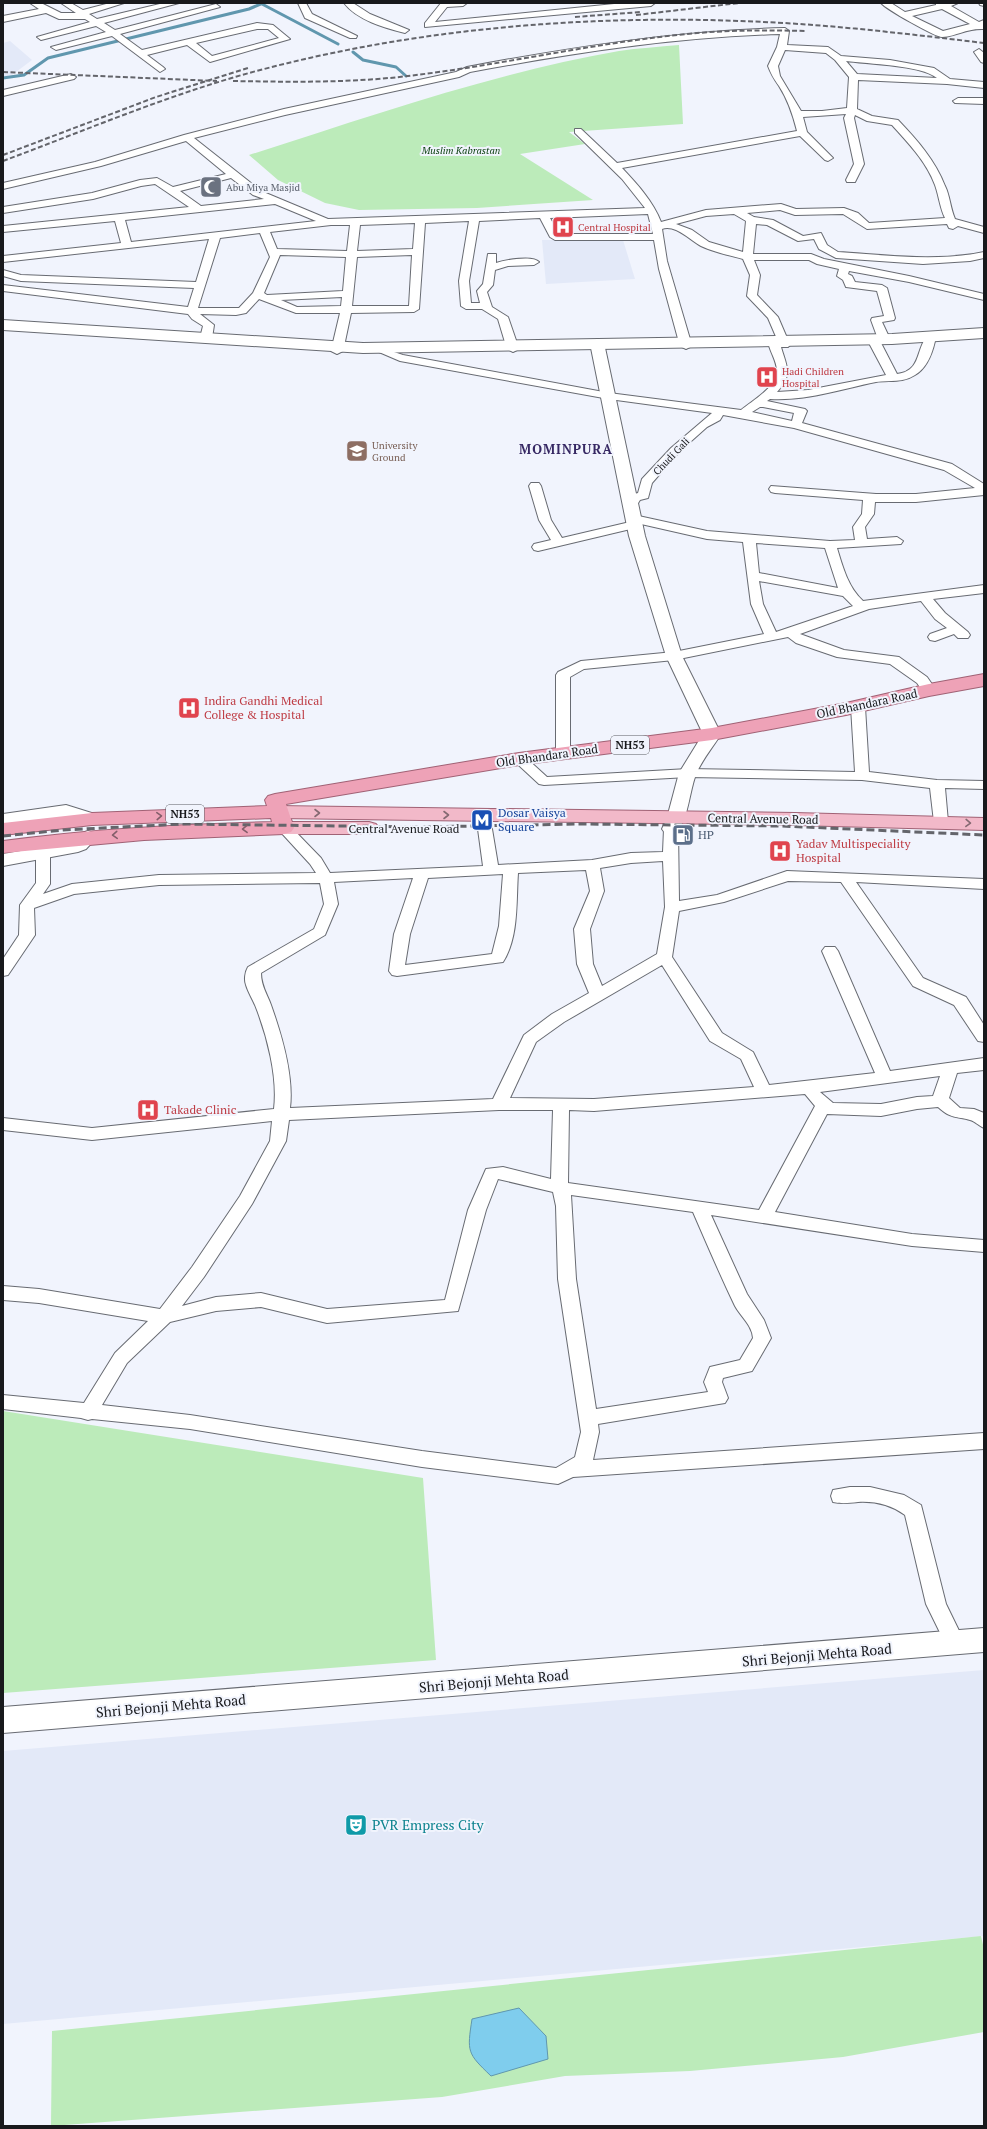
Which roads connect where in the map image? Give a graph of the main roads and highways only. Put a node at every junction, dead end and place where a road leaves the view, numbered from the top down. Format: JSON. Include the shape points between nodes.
{"nodes":[{"id":1,"x":3,"y":325,"type":"edge"},
{"id":2,"x":3,"y":330,"type":"edge"},
{"id":3,"x":94,"y":333,"type":"junction"},
{"id":4,"x":984,"y":333,"type":"edge"},
{"id":5,"x":151,"y":337,"type":"junction"},
{"id":6,"x":984,"y":338,"type":"edge"},
{"id":7,"x":880,"y":341,"type":"junction"},
{"id":8,"x":512,"y":347,"type":"junction"},
{"id":9,"x":338,"y":349,"type":"junction"},
{"id":10,"x":984,"y":680,"type":"edge"},
{"id":11,"x":279,"y":814,"type":"junction"},
{"id":12,"x":674,"y":824,"type":"junction"},
{"id":13,"x":984,"y":824,"type":"edge"},
{"id":14,"x":3,"y":829,"type":"edge"},
{"id":15,"x":68,"y":830,"type":"junction"},
{"id":16,"x":984,"y":839,"type":"edge"},
{"id":17,"x":3,"y":847,"type":"edge"},
{"id":18,"x":984,"y":1640,"type":"edge"},
{"id":19,"x":3,"y":1720,"type":"edge"}],
"edges":[{"from":1,"to":3,"type":"main road"},
{"from":2,"to":3,"type":"main road"},
{"from":3,"to":5,"type":"main road"},
{"from":4,"to":7,"type":"main road"},
{"from":5,"to":9,"type":"main road"},
{"from":5,"to":9,"type":"main road","via":[[206,338]]},
{"from":6,"to":7,"type":"main road"},
{"from":7,"to":8,"type":"main road"},
{"from":8,"to":9,"type":"main road"},
{"from":8,"to":9,"type":"main road","via":[[386,352]]},
{"from":10,"to":11,"type":"highway","name":"Old Bhandara Road","number":"NH53","via":[[712,734],[519,759]]},
{"from":11,"to":12,"type":"main road","name":"Central Avenue Road","one_way":true},
{"from":11,"to":12,"type":"main road","name":"Central Avenue Road","via":[[486,829]]},
{"from":11,"to":15,"type":"highway","name":"Central Avenue Road","via":[[178,830]]},
{"from":12,"to":13,"type":"main road","name":"Central Avenue Road","one_way":true},
{"from":12,"to":16,"type":"main road","name":"Central Avenue Road","via":[[945,835]]},
{"from":14,"to":15,"type":"highway"},
{"from":15,"to":17,"type":"highway"},
{"from":18,"to":19,"type":"main road","name":"Shri Bejonji Mehta Road"}]}
